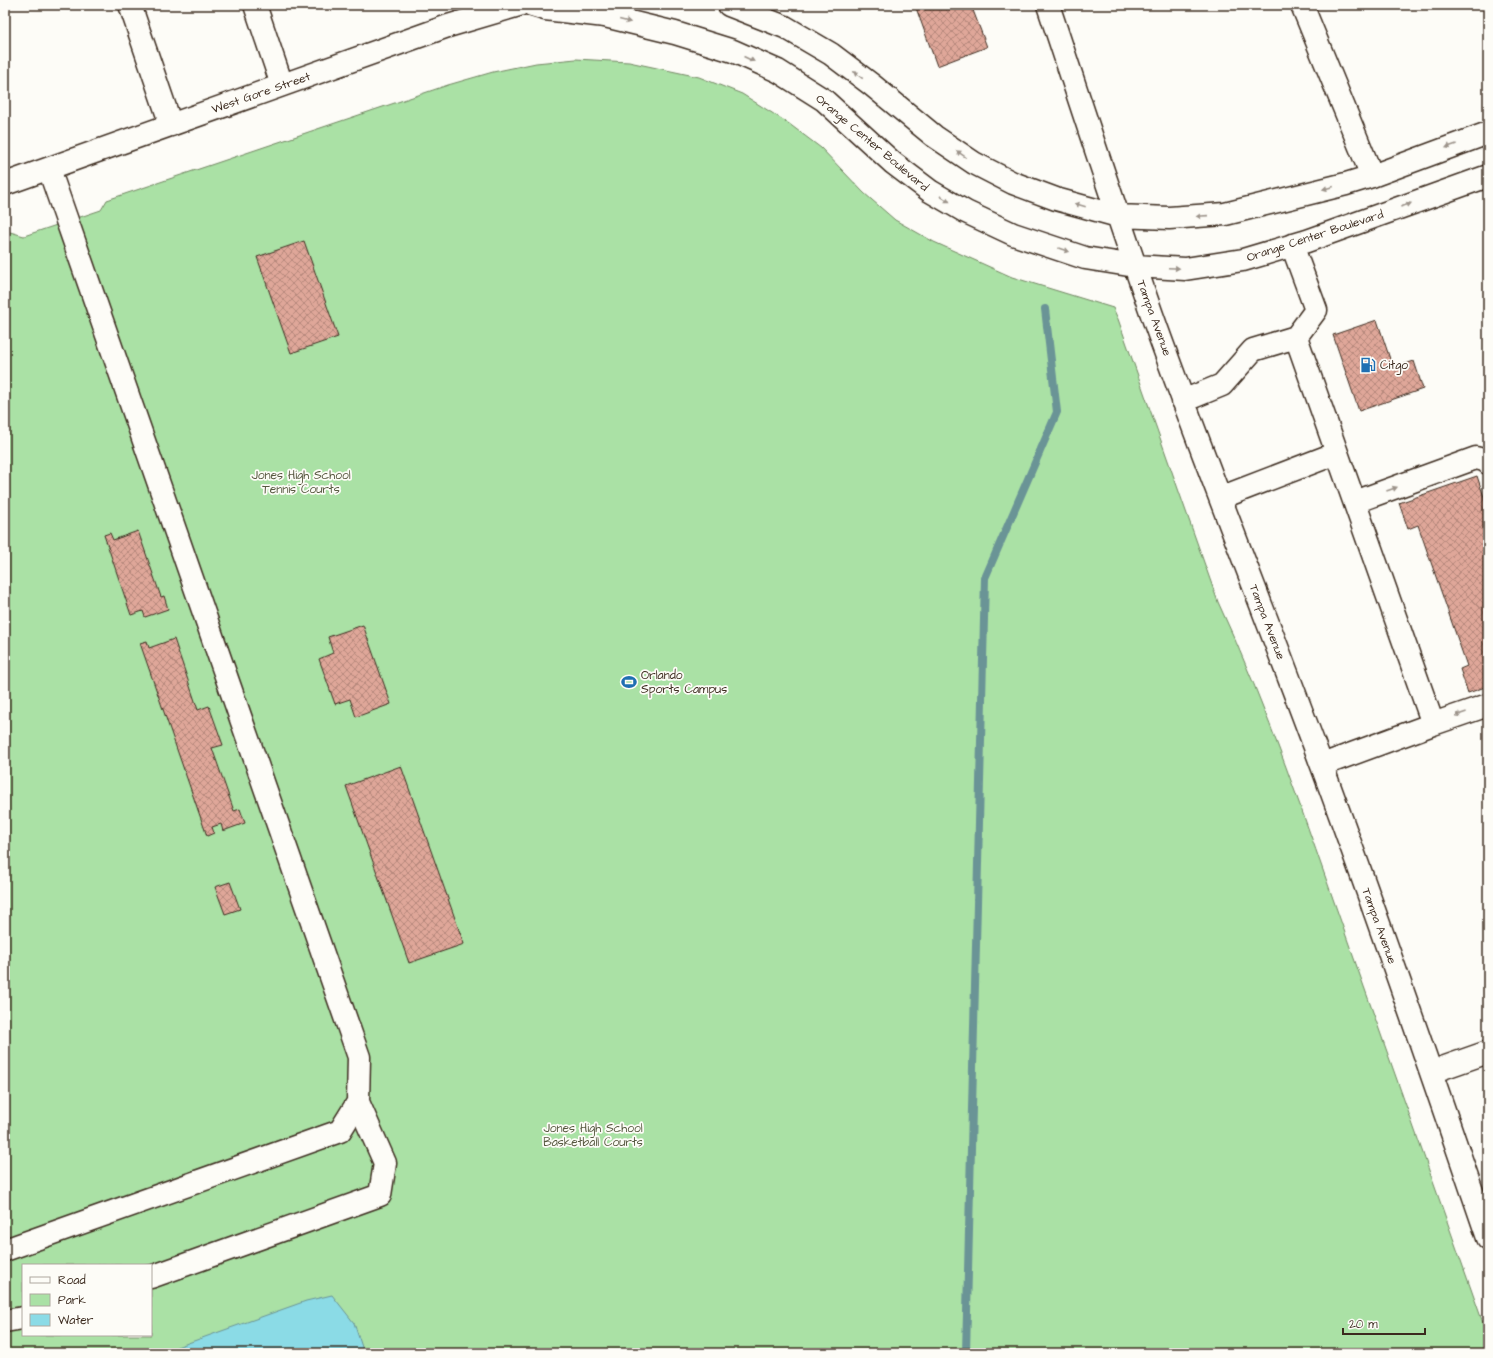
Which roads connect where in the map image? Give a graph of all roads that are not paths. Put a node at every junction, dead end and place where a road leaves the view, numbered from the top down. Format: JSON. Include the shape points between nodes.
{"nodes":[{"id":1,"x":130,"y":5,"type":"edge"},
{"id":2,"x":255,"y":5,"type":"edge"},
{"id":3,"x":519,"y":5,"type":"edge"},
{"id":4,"x":532,"y":5,"type":"edge"},
{"id":5,"x":729,"y":5,"type":"edge"},
{"id":6,"x":1048,"y":5,"type":"edge"},
{"id":7,"x":1302,"y":5,"type":"edge"},
{"id":8,"x":282,"y":85,"type":"junction"},
{"id":9,"x":171,"y":125,"type":"junction"},
{"id":10,"x":1488,"y":133,"type":"edge"},
{"id":11,"x":49,"y":169,"type":"junction"},
{"id":12,"x":1372,"y":176,"type":"junction"},
{"id":13,"x":1488,"y":176,"type":"edge"},
{"id":14,"x":5,"y":184,"type":"edge"},
{"id":15,"x":1118,"y":216,"type":"junction"},
{"id":16,"x":1292,"y":245,"type":"junction"},
{"id":17,"x":1135,"y":266,"type":"junction"},
{"id":18,"x":1296,"y":337,"type":"junction"},
{"id":19,"x":1183,"y":401,"type":"junction"},
{"id":20,"x":1337,"y":453,"type":"junction"},
{"id":21,"x":1488,"y":463,"type":"edge"},
{"id":22,"x":1220,"y":498,"type":"junction"},
{"id":23,"x":1355,"y":502,"type":"junction"},
{"id":24,"x":1488,"y":705,"type":"edge"},
{"id":25,"x":1433,"y":724,"type":"junction"},
{"id":26,"x":1322,"y":765,"type":"junction"},
{"id":27,"x":1488,"y":1052,"type":"edge"},
{"id":28,"x":1431,"y":1072,"type":"junction"},
{"id":29,"x":358,"y":1102,"type":"junction"},
{"id":30,"x":1488,"y":1238,"type":"edge"},
{"id":31,"x":5,"y":1250,"type":"edge"},
{"id":32,"x":152,"y":1277,"type":"edge"},
{"id":33,"x":22,"y":1318,"type":"edge"},
{"id":34,"x":5,"y":1321,"type":"edge"}],
"edges":[{"from":1,"to":9,"type":"street"},
{"from":2,"to":8,"type":"street"},
{"from":3,"to":8,"type":"street","name":"West Gore Street","via":[[448,26]]},
{"from":4,"to":17,"type":"street","name":"Orange Center Boulevard","one_way":true,"via":[[545,9],[605,16],[675,33],[733,51],[778,71],[824,100],[893,163],[930,191],[966,212],[1012,234],[1085,258]]},
{"from":15,"to":5,"type":"street","one_way":true,"via":[[1056,199],[1013,183],[974,163],[934,136],[831,54],[785,27]]},
{"from":6,"to":15,"type":"street","name":"Tampa Avenue"},
{"from":7,"to":12,"type":"street"},
{"from":8,"to":9,"type":"street","name":"West Gore Street"},
{"from":9,"to":11,"type":"street","name":"West Gore Street"},
{"from":10,"to":12,"type":"street","one_way":true},
{"from":11,"to":14,"type":"street","name":"West Gore Street"},
{"from":11,"to":29,"type":"street","via":[[359,1057]]},
{"from":12,"to":15,"type":"street","one_way":true,"via":[[1224,214],[1169,218]]},
{"from":16,"to":13,"type":"street","name":"Orange Center Boulevard","one_way":true},
{"from":15,"to":17,"type":"street","name":"Tampa Avenue"},
{"from":17,"to":16,"type":"street","name":"Orange Center Boulevard","one_way":true,"via":[[1185,269],[1243,260]]},
{"from":16,"to":18,"type":"street","via":[[1316,310]]},
{"from":17,"to":19,"type":"street","name":"Tampa Avenue"},
{"from":18,"to":19,"type":"street","via":[[1253,350],[1222,384]]},
{"from":18,"to":20,"type":"street"},
{"from":19,"to":22,"type":"street","name":"Tampa Avenue"},
{"from":20,"to":22,"type":"street"},
{"from":20,"to":23,"type":"street"},
{"from":23,"to":21,"type":"street","one_way":true,"via":[[1476,458]]},
{"from":22,"to":26,"type":"street","name":"Tampa Avenue"},
{"from":23,"to":25,"type":"street"},
{"from":24,"to":25,"type":"street","one_way":true},
{"from":25,"to":26,"type":"street"},
{"from":26,"to":28,"type":"street","name":"Tampa Avenue"},
{"from":27,"to":28,"type":"street"},
{"from":28,"to":30,"type":"street","name":"Tampa Avenue"},
{"from":29,"to":31,"type":"street","via":[[340,1131]]},
{"from":29,"to":32,"type":"street","via":[[385,1163],[380,1195]]},
{"from":33,"to":34,"type":"street"}]}
